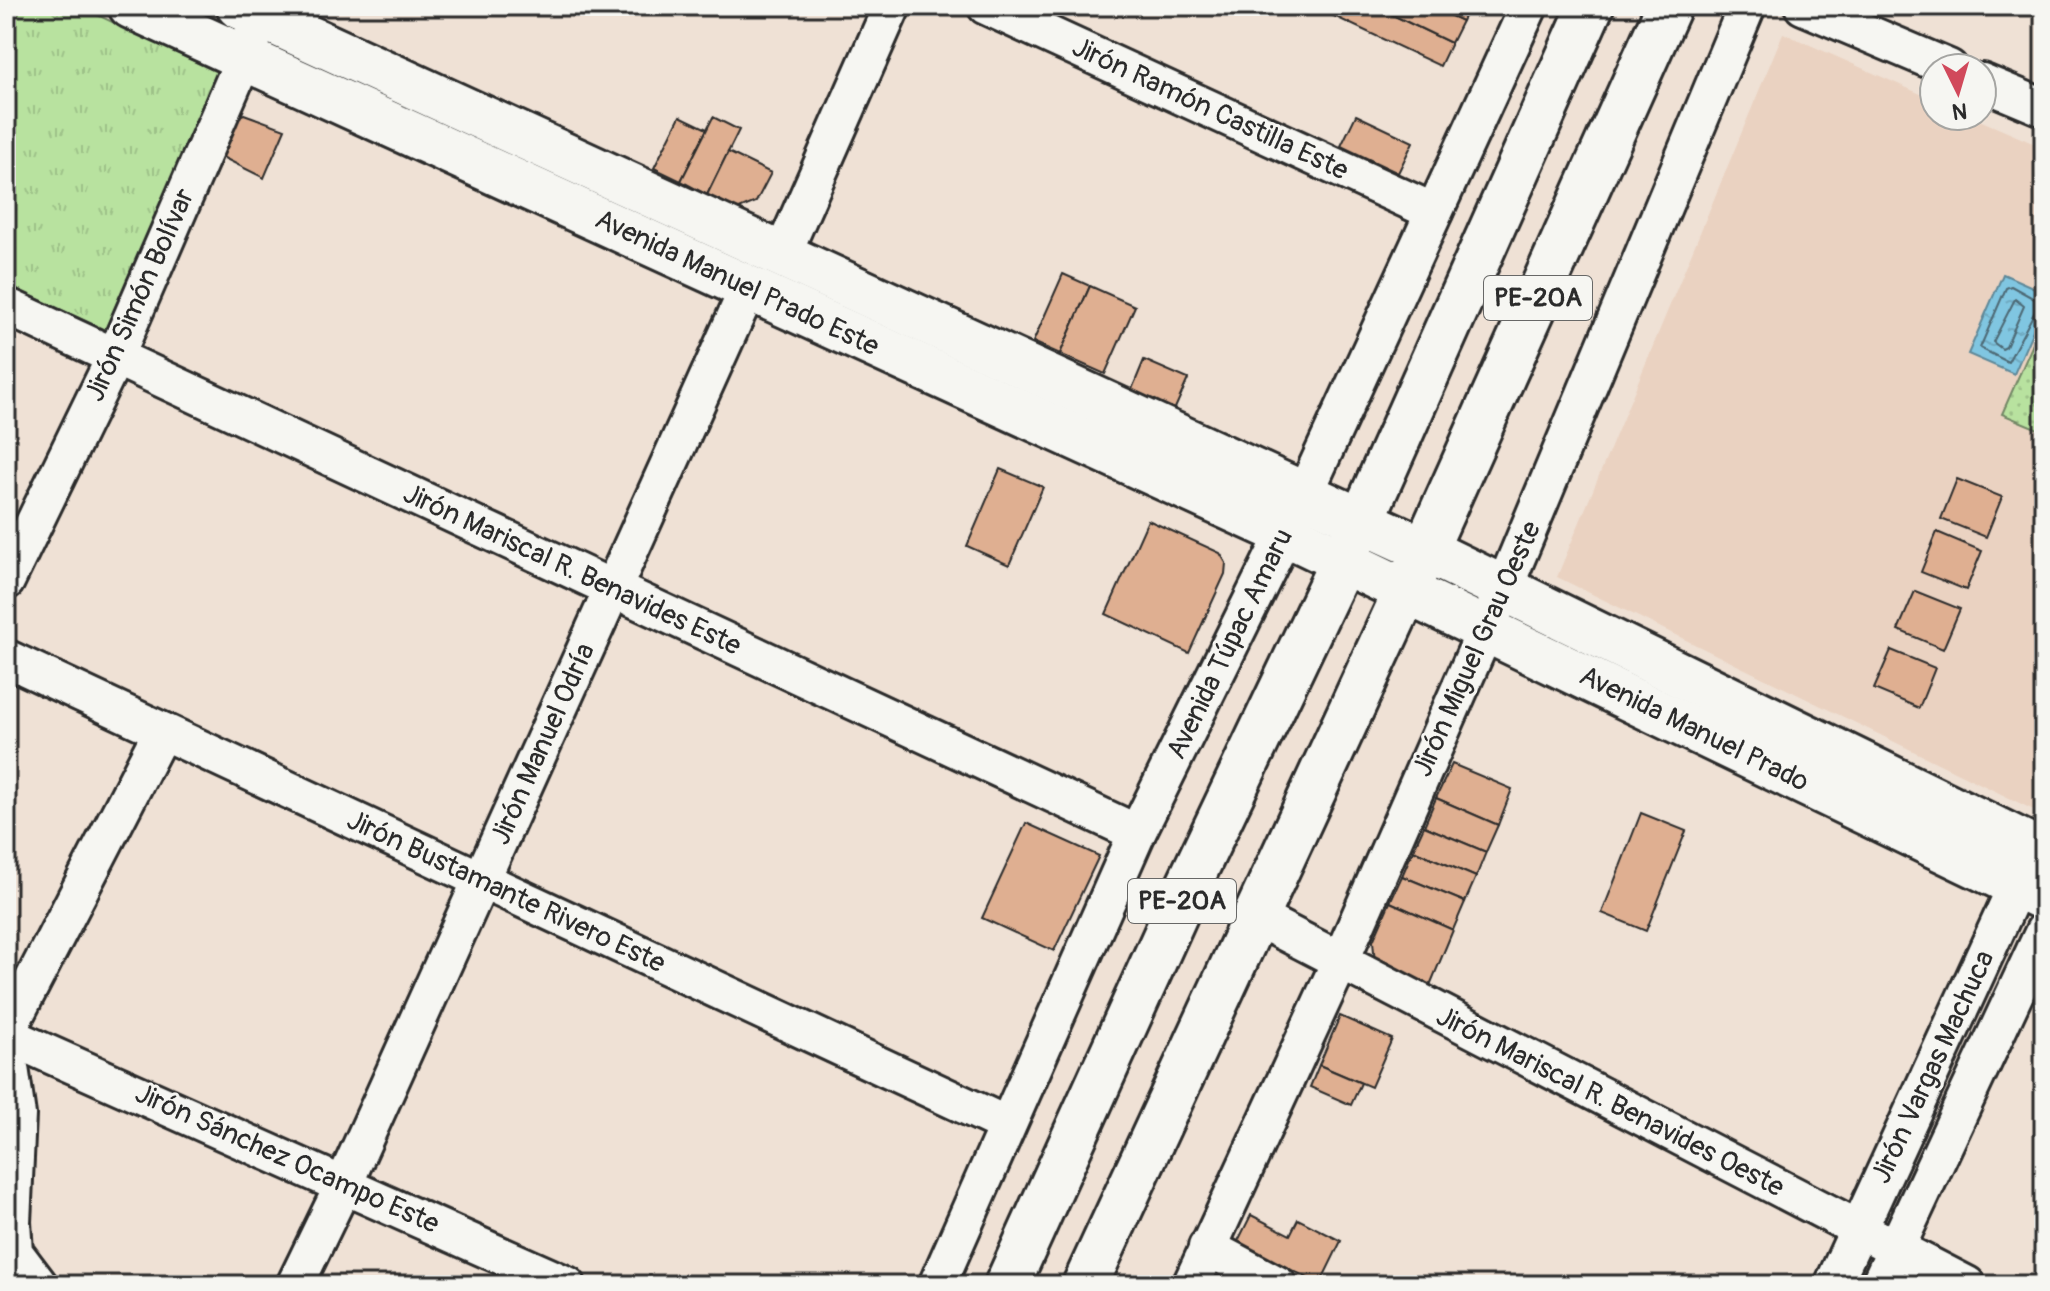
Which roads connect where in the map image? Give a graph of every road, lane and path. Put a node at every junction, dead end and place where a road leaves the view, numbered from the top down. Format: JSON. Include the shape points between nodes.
{"nodes":[{"id":1,"x":131,"y":6,"type":"edge"},
{"id":2,"x":892,"y":6,"type":"edge"},
{"id":3,"x":986,"y":6,"type":"edge"},
{"id":4,"x":1529,"y":6,"type":"edge"},
{"id":5,"x":1591,"y":6,"type":"edge"},
{"id":6,"x":1669,"y":6,"type":"edge"},
{"id":7,"x":1747,"y":6,"type":"edge"},
{"id":8,"x":1803,"y":6,"type":"edge"},
{"id":9,"x":256,"y":10,"type":"edge"},
{"id":10,"x":1918,"y":55,"type":"edge"},
{"id":11,"x":245,"y":58,"type":"junction"},
{"id":12,"x":1998,"y":89,"type":"edge"},
{"id":13,"x":2044,"y":108,"type":"edge"},
{"id":14,"x":1434,"y":212,"type":"junction"},
{"id":15,"x":782,"y":255,"type":"junction"},
{"id":16,"x":748,"y":289,"type":"junction"},
{"id":17,"x":6,"y":306,"type":"edge"},
{"id":18,"x":115,"y":357,"type":"junction"},
{"id":19,"x":1294,"y":514,"type":"junction"},
{"id":20,"x":1362,"y":520,"type":"junction"},
{"id":21,"x":1425,"y":550,"type":"junction"},
{"id":22,"x":1343,"y":561,"type":"junction"},
{"id":23,"x":6,"y":581,"type":"edge"},
{"id":24,"x":1504,"y":588,"type":"junction"},
{"id":25,"x":613,"y":589,"type":"junction"},
{"id":26,"x":1407,"y":590,"type":"junction"},
{"id":27,"x":1486,"y":628,"type":"junction"},
{"id":28,"x":6,"y":658,"type":"edge"},
{"id":29,"x":162,"y":731,"type":"junction"},
{"id":30,"x":1137,"y":833,"type":"junction"},
{"id":31,"x":2035,"y":871,"type":"edge"},
{"id":32,"x":481,"y":880,"type":"junction"},
{"id":33,"x":1254,"y":916,"type":"junction"},
{"id":34,"x":2044,"y":931,"type":"edge"},
{"id":35,"x":1340,"y":962,"type":"junction"},
{"id":36,"x":6,"y":1036,"type":"edge"},
{"id":37,"x":1007,"y":1125,"type":"junction"},
{"id":38,"x":344,"y":1184,"type":"junction"},
{"id":39,"x":1858,"y":1230,"type":"junction"},
{"id":40,"x":1207,"y":1247,"type":"junction"},
{"id":41,"x":1895,"y":1248,"type":"junction"},
{"id":42,"x":39,"y":1285,"type":"edge"},
{"id":43,"x":295,"y":1285,"type":"edge"},
{"id":44,"x":567,"y":1285,"type":"edge"},
{"id":45,"x":937,"y":1285,"type":"edge"},
{"id":46,"x":1007,"y":1285,"type":"edge"},
{"id":47,"x":1085,"y":1285,"type":"edge"},
{"id":48,"x":1191,"y":1285,"type":"edge"},
{"id":49,"x":1278,"y":1285,"type":"edge"},
{"id":50,"x":1833,"y":1285,"type":"edge"},
{"id":51,"x":1879,"y":1285,"type":"edge"},
{"id":52,"x":1967,"y":1285,"type":"edge"}],
"edges":[{"from":1,"to":11,"type":"main road","name":"Avenida Manuel Prado Este"},
{"from":2,"to":15,"type":"street"},
{"from":3,"to":14,"type":"street","name":"Jirón Ramón Castilla Este"},
{"from":4,"to":14,"type":"street","name":"Avenida Túpac Amaru"},
{"from":5,"to":20,"type":"main road","number":"PE-20A"},
{"from":6,"to":21,"type":"main road","number":"PE-20A"},
{"from":7,"to":24,"type":"street","name":"Jirón Miguel Grau Oeste"},
{"from":8,"to":10,"type":"street"},
{"from":9,"to":11,"type":"street","name":"Jirón Simón Bolívar"},
{"from":9,"to":15,"type":"main road","name":"Avenida Manuel Prado Este"},
{"from":11,"to":16,"type":"main road","name":"Avenida Manuel Prado Este"},
{"from":11,"to":18,"type":"street","name":"Jirón Simón Bolívar"},
{"from":12,"to":13,"type":"street"},
{"from":14,"to":19,"type":"street","name":"Avenida Túpac Amaru"},
{"from":15,"to":19,"type":"main road","name":"Avenida Manuel Prado Este"},
{"from":16,"to":19,"type":"main road","name":"Avenida Manuel Prado Este"},
{"from":16,"to":25,"type":"street","name":"Jirón Manuel Odría"},
{"from":17,"to":18,"type":"street","name":"Jirón Mariscal R. Benavides Este"},
{"from":18,"to":23,"type":"street","name":"Jirón Simón Bolívar"},
{"from":18,"to":25,"type":"street","name":"Jirón Mariscal R. Benavides Este"},
{"from":19,"to":20,"type":"main road","name":"Avenida Manuel Prado Este"},
{"from":19,"to":22,"type":"main road","name":"Avenida Manuel Prado Este"},
{"from":19,"to":30,"type":"street","name":"Avenida Túpac Amaru"},
{"from":20,"to":21,"type":"main road","name":"Avenida Manuel Prado"},
{"from":20,"to":22,"type":"main road","number":"PE-20A"},
{"from":21,"to":24,"type":"main road","name":"Avenida Manuel Prado"},
{"from":21,"to":26,"type":"main road","number":"PE-20A"},
{"from":22,"to":26,"type":"main road","name":"Avenida Manuel Prado"},
{"from":22,"to":46,"type":"main road","number":"PE-20A"},
{"from":24,"to":27,"type":"street","name":"Jirón Miguel Grau Oeste"},
{"from":24,"to":31,"type":"main road","name":"Avenida Manuel Prado"},
{"from":25,"to":30,"type":"street","name":"Jirón Mariscal R. Benavides Este"},
{"from":25,"to":32,"type":"street","name":"Jirón Manuel Odría"},
{"from":26,"to":27,"type":"main road","name":"Avenida Manuel Prado"},
{"from":26,"to":33,"type":"main road","number":"PE-20A"},
{"from":27,"to":31,"type":"main road","name":"Avenida Manuel Prado"},
{"from":27,"to":35,"type":"street","name":"Jirón Miguel Grau Oeste"},
{"from":28,"to":29,"type":"street","name":"Jirón Bustamante Rivero Este"},
{"from":29,"to":32,"type":"street","name":"Jirón Bustamante Rivero Este"},
{"from":29,"to":36,"type":"street"},
{"from":30,"to":37,"type":"street","name":"Avenida Túpac Amaru"},
{"from":31,"to":39,"type":"street","name":"Jirón Vargas Machuca"},
{"from":32,"to":37,"type":"street","name":"Jirón Bustamante Rivero Este"},
{"from":32,"to":38,"type":"street","name":"Jirón Manuel Odría"},
{"from":33,"to":35,"type":"street","name":"Jirón Mariscal R. Benavides Oeste"},
{"from":33,"to":47,"type":"main road","number":"PE-20A"},
{"from":34,"to":41,"type":"street","name":"Jirón Vargas Machuca"},
{"from":35,"to":39,"type":"street","name":"Jirón Mariscal R. Benavides Oeste"},
{"from":35,"to":40,"type":"street","name":"Jirón Miguel Grau Oeste"},
{"from":36,"to":38,"type":"street","name":"Jirón Sánchez Ocampo Este"},
{"from":36,"to":42,"type":"street","via":[[17,1115],[14,1252]]},
{"from":37,"to":45,"type":"street","name":"Avenida Túpac Amaru"},
{"from":38,"to":43,"type":"street","name":"Jirón Manuel Odría"},
{"from":38,"to":44,"type":"street","name":"Jirón Sánchez Ocampo Este"},
{"from":39,"to":41,"type":"street","name":"Jirón Mariscal R. Benavides Oeste"},
{"from":39,"to":50,"type":"street","name":"Jirón Vargas Machuca"},
{"from":40,"to":48,"type":"street","name":"Jirón Miguel Grau Oeste"},
{"from":40,"to":49,"type":"street"},
{"from":41,"to":51,"type":"street","name":"Jirón Vargas Machuca"},
{"from":41,"to":52,"type":"street","name":"Jirón Mariscal R. Benavides Oeste"}]}
